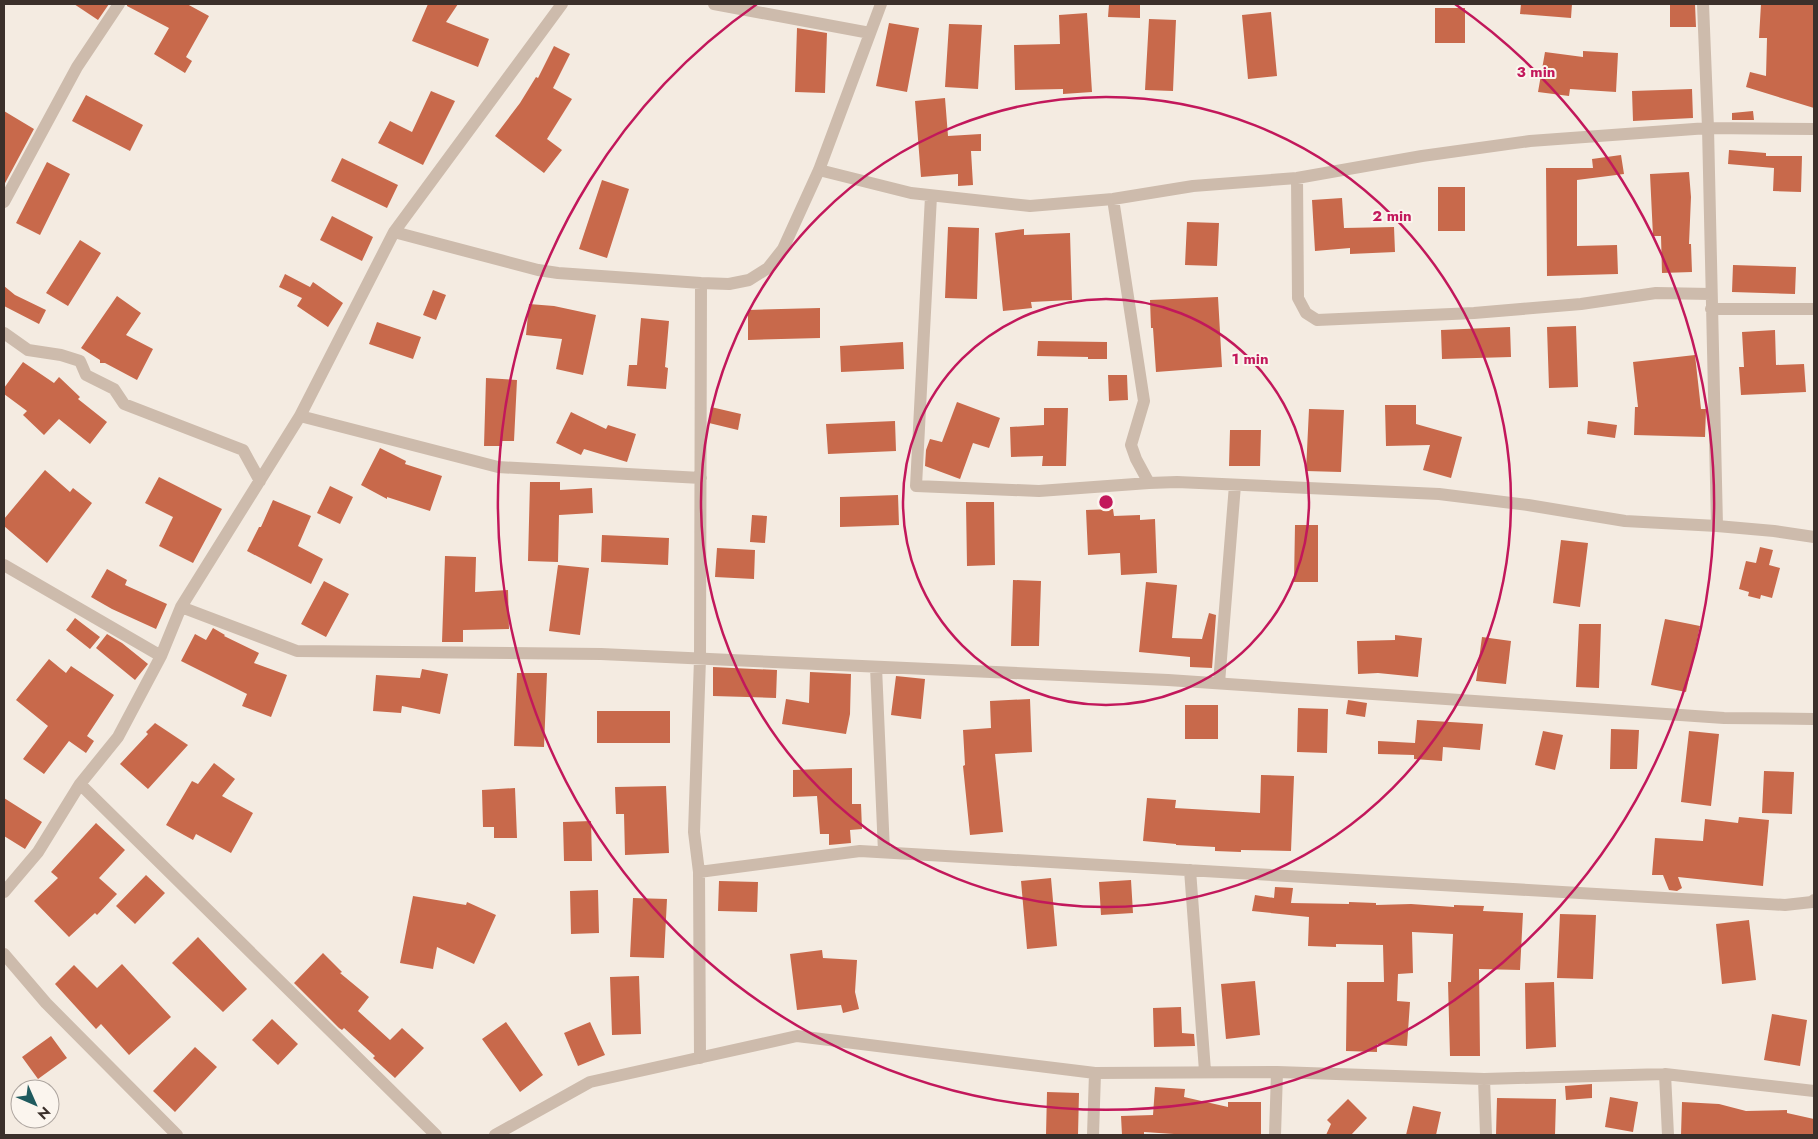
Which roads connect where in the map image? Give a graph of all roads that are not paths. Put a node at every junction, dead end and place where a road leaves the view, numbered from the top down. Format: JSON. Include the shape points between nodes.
{"nodes":[{"id":1,"x":120,"y":4,"type":"edge"},
{"id":2,"x":562,"y":4,"type":"edge"},
{"id":3,"x":714,"y":4,"type":"edge"},
{"id":4,"x":881,"y":4,"type":"edge"},
{"id":5,"x":1703,"y":4,"type":"edge"},
{"id":6,"x":870,"y":33,"type":"junction"},
{"id":7,"x":1708,"y":128,"type":"junction"},
{"id":8,"x":1814,"y":129,"type":"edge"},
{"id":9,"x":819,"y":170,"type":"junction"},
{"id":10,"x":1297,"y":178,"type":"junction"},
{"id":11,"x":931,"y":196,"type":"junction"},
{"id":12,"x":1113,"y":200,"type":"junction"},
{"id":13,"x":4,"y":202,"type":"edge"},
{"id":14,"x":394,"y":232,"type":"junction"},
{"id":15,"x":702,"y":283,"type":"junction"},
{"id":16,"x":1710,"y":294,"type":"junction"},
{"id":17,"x":1711,"y":308,"type":"junction"},
{"id":18,"x":1814,"y":309,"type":"edge"},
{"id":19,"x":4,"y":332,"type":"edge"},
{"id":20,"x":300,"y":416,"type":"junction"},
{"id":21,"x":701,"y":478,"type":"junction"},
{"id":22,"x":260,"y":481,"type":"junction"},
{"id":23,"x":1149,"y":483,"type":"junction"},
{"id":24,"x":1235,"y":485,"type":"junction"},
{"id":25,"x":1717,"y":526,"type":"junction"},
{"id":26,"x":1814,"y":537,"type":"edge"},
{"id":27,"x":4,"y":565,"type":"edge"},
{"id":28,"x":181,"y":607,"type":"junction"},
{"id":29,"x":161,"y":656,"type":"junction"},
{"id":30,"x":700,"y":659,"type":"junction"},
{"id":31,"x":876,"y":667,"type":"junction"},
{"id":32,"x":1219,"y":683,"type":"junction"},
{"id":33,"x":1814,"y":720,"type":"edge"},
{"id":34,"x":80,"y":784,"type":"junction"},
{"id":35,"x":884,"y":852,"type":"junction"},
{"id":36,"x":1190,"y":870,"type":"junction"},
{"id":37,"x":699,"y":872,"type":"junction"},
{"id":38,"x":4,"y":892,"type":"edge"},
{"id":39,"x":1814,"y":900,"type":"edge"},
{"id":40,"x":4,"y":954,"type":"edge"},
{"id":41,"x":700,"y":1058,"type":"junction"},
{"id":42,"x":1205,"y":1071,"type":"junction"},
{"id":43,"x":1277,"y":1072,"type":"junction"},
{"id":44,"x":1095,"y":1073,"type":"junction"},
{"id":45,"x":1665,"y":1074,"type":"junction"},
{"id":46,"x":1484,"y":1079,"type":"junction"},
{"id":47,"x":1814,"y":1091,"type":"edge"},
{"id":48,"x":177,"y":1135,"type":"edge"},
{"id":49,"x":436,"y":1135,"type":"edge"},
{"id":50,"x":495,"y":1135,"type":"edge"},
{"id":51,"x":1093,"y":1135,"type":"edge"},
{"id":52,"x":1275,"y":1135,"type":"edge"},
{"id":53,"x":1486,"y":1135,"type":"edge"},
{"id":54,"x":1668,"y":1135,"type":"edge"}],
"edges":[{"from":1,"to":13,"type":"street","via":[[77,67]]},
{"from":2,"to":14,"type":"street"},
{"from":3,"to":6,"type":"street"},
{"from":4,"to":6,"type":"street"},
{"from":5,"to":7,"type":"street"},
{"from":6,"to":9,"type":"street"},
{"from":7,"to":8,"type":"street"},
{"from":7,"to":10,"type":"street","via":[[1530,141]]},
{"from":7,"to":16,"type":"street"},
{"from":9,"to":11,"type":"street"},
{"from":9,"to":15,"type":"street","via":[[783,249],[768,268],[749,280],[729,284]]},
{"from":10,"to":12,"type":"street","via":[[1193,186]]},
{"from":10,"to":16,"type":"street","via":[[1298,298],[1306,312],[1317,320],[1580,304],[1656,293]]},
{"from":11,"to":12,"type":"street","via":[[1030,206]]},
{"from":11,"to":23,"type":"street","via":[[916,486],[1039,491]]},
{"from":12,"to":23,"type":"street","via":[[1144,401],[1131,445]]},
{"from":14,"to":15,"type":"street","via":[[538,270]]},
{"from":14,"to":20,"type":"street"},
{"from":15,"to":21,"type":"street"},
{"from":16,"to":17,"type":"street"},
{"from":17,"to":18,"type":"street"},
{"from":17,"to":25,"type":"street"},
{"from":19,"to":22,"type":"street","via":[[28,350],[80,361],[86,375],[114,389],[124,404],[243,450]]},
{"from":20,"to":21,"type":"street","via":[[498,467]]},
{"from":20,"to":22,"type":"street"},
{"from":21,"to":30,"type":"street"},
{"from":22,"to":28,"type":"street"},
{"from":23,"to":24,"type":"street"},
{"from":24,"to":25,"type":"street","via":[[1440,494],[1625,521]]},
{"from":24,"to":32,"type":"street"},
{"from":25,"to":26,"type":"street"},
{"from":27,"to":29,"type":"street"},
{"from":28,"to":29,"type":"street"},
{"from":28,"to":30,"type":"street","via":[[297,651],[601,654]]},
{"from":29,"to":34,"type":"street","via":[[118,737]]},
{"from":30,"to":31,"type":"street"},
{"from":30,"to":37,"type":"street","via":[[694,832]]},
{"from":31,"to":32,"type":"street"},
{"from":31,"to":35,"type":"street"},
{"from":32,"to":33,"type":"street","via":[[1724,718]]},
{"from":34,"to":38,"type":"street","via":[[38,852]]},
{"from":34,"to":49,"type":"street"},
{"from":35,"to":36,"type":"street"},
{"from":35,"to":37,"type":"street","via":[[860,850]]},
{"from":36,"to":39,"type":"street","via":[[1785,905]]},
{"from":36,"to":42,"type":"street"},
{"from":37,"to":41,"type":"street"},
{"from":40,"to":48,"type":"street","via":[[46,1003]]},
{"from":41,"to":44,"type":"street","via":[[797,1036]]},
{"from":41,"to":50,"type":"street","via":[[590,1082]]},
{"from":42,"to":43,"type":"street"},
{"from":42,"to":44,"type":"street"},
{"from":43,"to":46,"type":"street"},
{"from":43,"to":52,"type":"street"},
{"from":44,"to":51,"type":"street"},
{"from":45,"to":46,"type":"street"},
{"from":45,"to":47,"type":"street"},
{"from":45,"to":54,"type":"street"},
{"from":46,"to":53,"type":"street"}]}
